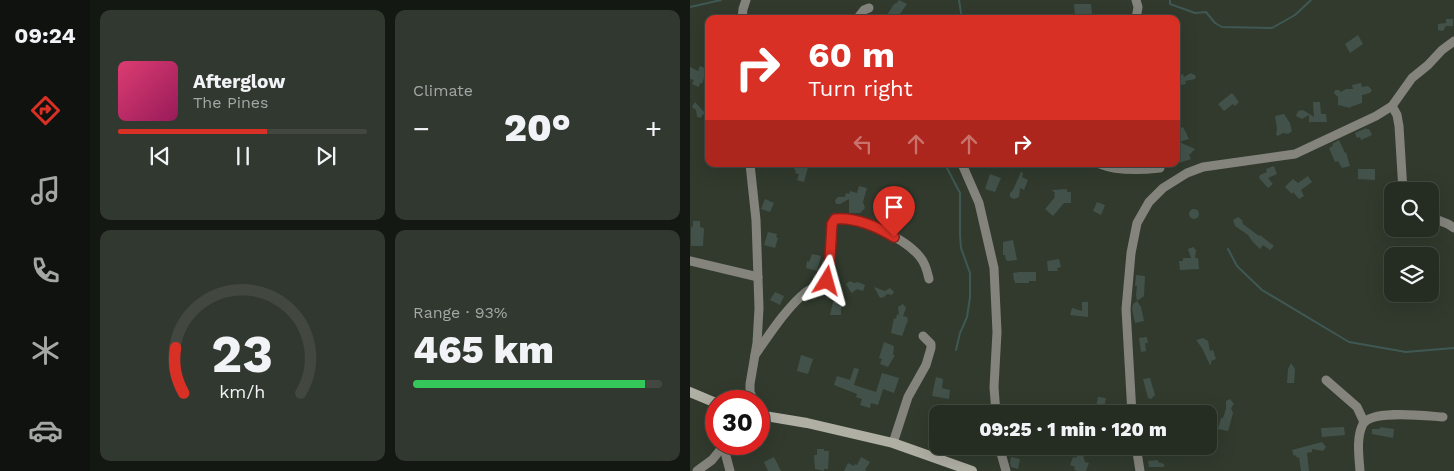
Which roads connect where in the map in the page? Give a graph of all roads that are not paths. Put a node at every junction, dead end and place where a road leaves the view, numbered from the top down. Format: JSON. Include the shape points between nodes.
{"nodes":[{"id":1,"x":746,"y":0,"type":"edge"},
{"id":2,"x":1136,"y":0,"type":"edge"},
{"id":3,"x":869,"y":8,"type":"dead end"},
{"id":4,"x":742,"y":15,"type":"edge"},
{"id":5,"x":860,"y":15,"type":"edge"},
{"id":6,"x":1137,"y":15,"type":"edge"},
{"id":7,"x":1454,"y":41,"type":"edge"},
{"id":8,"x":1392,"y":106,"type":"junction"},
{"id":9,"x":750,"y":167,"type":"edge"},
{"id":10,"x":963,"y":167,"type":"edge"},
{"id":11,"x":1110,"y":167,"type":"edge"},
{"id":12,"x":1152,"y":167,"type":"edge"},
{"id":13,"x":1160,"y":167,"type":"edge"},
{"id":14,"x":1171,"y":182,"type":"junction"},
{"id":15,"x":1402,"y":182,"type":"edge"},
{"id":16,"x":1439,"y":220,"type":"edge"},
{"id":17,"x":1454,"y":228,"type":"edge"},
{"id":18,"x":690,"y":261,"type":"edge"},
{"id":19,"x":758,"y":276,"type":"junction"},
{"id":20,"x":929,"y":279,"type":"dead end"},
{"id":21,"x":923,"y":336,"type":"dead end"},
{"id":22,"x":755,"y":355,"type":"junction"},
{"id":23,"x":1326,"y":380,"type":"dead end"},
{"id":24,"x":750,"y":390,"type":"edge"},
{"id":25,"x":690,"y":392,"type":"edge"},
{"id":26,"x":705,"y":398,"type":"edge"},
{"id":27,"x":995,"y":405,"type":"edge"},
{"id":28,"x":1131,"y":405,"type":"edge"},
{"id":29,"x":770,"y":416,"type":"edge"},
{"id":30,"x":1443,"y":417,"type":"dead end"},
{"id":31,"x":1364,"y":422,"type":"junction"},
{"id":32,"x":893,"y":443,"type":"junction"},
{"id":33,"x":716,"y":455,"type":"edge"},
{"id":34,"x":726,"y":455,"type":"edge"},
{"id":35,"x":1002,"y":455,"type":"edge"},
{"id":36,"x":1137,"y":455,"type":"edge"},
{"id":37,"x":697,"y":471,"type":"edge"},
{"id":38,"x":730,"y":471,"type":"edge"},
{"id":39,"x":972,"y":471,"type":"edge"},
{"id":40,"x":1006,"y":471,"type":"edge"},
{"id":41,"x":1140,"y":471,"type":"edge"},
{"id":42,"x":1360,"y":471,"type":"edge"}],
"edges":[{"from":1,"to":4,"type":"street"},
{"from":2,"to":6,"type":"street"},
{"from":3,"to":5,"type":"street"},
{"from":7,"to":8,"type":"street","via":[[1412,78]]},
{"from":8,"to":14,"type":"street","via":[[1295,154],[1203,167]]},
{"from":8,"to":15,"type":"street","via":[[1399,126]]},
{"from":9,"to":19,"type":"street"},
{"from":10,"to":27,"type":"street","via":[[979,203],[994,268],[998,332]]},
{"from":11,"to":12,"type":"street"},
{"from":13,"to":14,"type":"street"},
{"from":14,"to":28,"type":"street","via":[[1148,202],[1137,223],[1134,238],[1126,309]]},
{"from":16,"to":17,"type":"street"},
{"from":18,"to":19,"type":"street"},
{"from":19,"to":22,"type":"street","via":[[759,325]]},
{"from":20,"to":22,"type":"street","via":[[927,268],[918,254],[885,232],[857,221],[835,219],[827,281],[802,295]]},
{"from":21,"to":32,"type":"street","via":[[931,344],[930,355],[908,397]]},
{"from":22,"to":24,"type":"street"},
{"from":23,"to":31,"type":"street","via":[[1356,407]]},
{"from":25,"to":26,"type":"street"},
{"from":29,"to":32,"type":"street"},
{"from":30,"to":31,"type":"street","via":[[1380,415]]},
{"from":31,"to":42,"type":"street","via":[[1360,438]]},
{"from":32,"to":39,"type":"street"},
{"from":33,"to":37,"type":"street"},
{"from":34,"to":38,"type":"street"},
{"from":35,"to":40,"type":"street"},
{"from":36,"to":41,"type":"street"}]}
